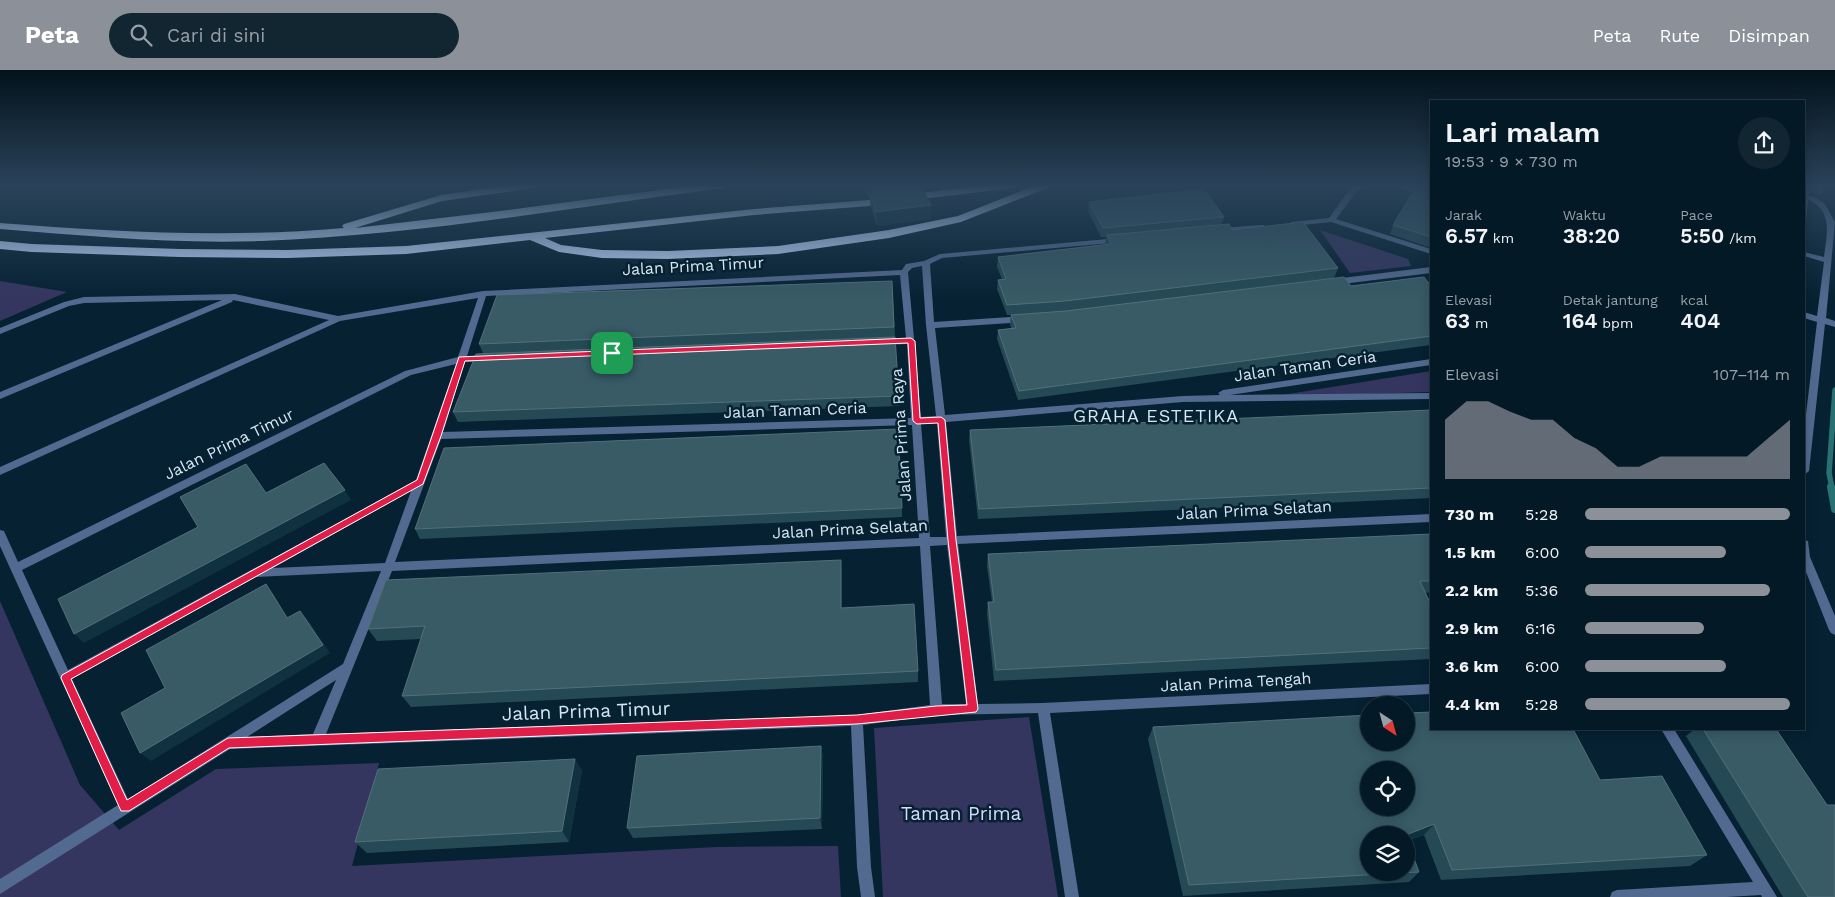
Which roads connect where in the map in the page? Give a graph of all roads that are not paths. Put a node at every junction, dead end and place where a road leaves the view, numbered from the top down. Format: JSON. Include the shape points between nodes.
{"nodes":[{"id":1,"x":356,"y":224,"type":"edge"},
{"id":2,"x":417,"y":224,"type":"edge"},
{"id":3,"x":651,"y":224,"type":"edge"},
{"id":4,"x":939,"y":224,"type":"edge"},
{"id":5,"x":1296,"y":224,"type":"edge"},
{"id":6,"x":1342,"y":224,"type":"edge"},
{"id":7,"x":1832,"y":224,"type":"edge"},
{"id":8,"x":1282,"y":225,"type":"edge"},
{"id":9,"x":0,"y":226,"type":"edge"},
{"id":10,"x":1272,"y":226,"type":"edge"},
{"id":11,"x":1213,"y":231,"type":"edge"},
{"id":12,"x":325,"y":233,"type":"junction"},
{"id":13,"x":532,"y":237,"type":"junction"},
{"id":14,"x":1125,"y":239,"type":"edge"},
{"id":15,"x":0,"y":245,"type":"edge"},
{"id":16,"x":1430,"y":252,"type":"edge"},
{"id":17,"x":1805,"y":254,"type":"edge"},
{"id":18,"x":1828,"y":261,"type":"junction"},
{"id":19,"x":926,"y":263,"type":"junction"},
{"id":20,"x":1430,"y":270,"type":"edge"},
{"id":21,"x":904,"y":272,"type":"junction"},
{"id":22,"x":1328,"y":283,"type":"edge"},
{"id":23,"x":483,"y":294,"type":"junction"},
{"id":24,"x":235,"y":297,"type":"junction"},
{"id":25,"x":1805,"y":315,"type":"edge"},
{"id":26,"x":1036,"y":318,"type":"edge"},
{"id":27,"x":338,"y":319,"type":"junction"},
{"id":28,"x":1828,"y":322,"type":"edge"},
{"id":29,"x":930,"y":325,"type":"junction"},
{"id":30,"x":0,"y":330,"type":"edge"},
{"id":31,"x":911,"y":341,"type":"junction"},
{"id":32,"x":871,"y":342,"type":"edge"},
{"id":33,"x":502,"y":357,"type":"edge"},
{"id":34,"x":462,"y":359,"type":"junction"},
{"id":35,"x":1430,"y":362,"type":"edge"},
{"id":36,"x":0,"y":396,"type":"edge"},
{"id":37,"x":1430,"y":396,"type":"edge"},
{"id":38,"x":1183,"y":399,"type":"junction"},
{"id":39,"x":941,"y":420,"type":"junction"},
{"id":40,"x":917,"y":421,"type":"junction"},
{"id":41,"x":437,"y":436,"type":"junction"},
{"id":42,"x":1805,"y":465,"type":"edge"},
{"id":43,"x":0,"y":471,"type":"edge"},
{"id":44,"x":420,"y":482,"type":"junction"},
{"id":45,"x":1430,"y":518,"type":"edge"},
{"id":46,"x":0,"y":534,"type":"edge"},
{"id":47,"x":952,"y":540,"type":"junction"},
{"id":48,"x":924,"y":542,"type":"junction"},
{"id":49,"x":1805,"y":557,"type":"edge"},
{"id":50,"x":389,"y":566,"type":"junction"},
{"id":51,"x":16,"y":568,"type":"junction"},
{"id":52,"x":255,"y":573,"type":"junction"},
{"id":53,"x":1835,"y":630,"type":"edge"},
{"id":54,"x":347,"y":667,"type":"junction"},
{"id":55,"x":65,"y":678,"type":"junction"},
{"id":56,"x":1430,"y":689,"type":"edge"},
{"id":57,"x":1043,"y":708,"type":"junction"},
{"id":58,"x":973,"y":709,"type":"junction"},
{"id":59,"x":936,"y":710,"type":"junction"},
{"id":60,"x":857,"y":720,"type":"junction"},
{"id":61,"x":1668,"y":730,"type":"edge"},
{"id":62,"x":317,"y":740,"type":"junction"},
{"id":63,"x":228,"y":743,"type":"junction"},
{"id":64,"x":125,"y":807,"type":"junction"},
{"id":65,"x":0,"y":887,"type":"edge"},
{"id":66,"x":1767,"y":893,"type":"edge"},
{"id":67,"x":868,"y":897,"type":"edge"},
{"id":68,"x":1072,"y":897,"type":"edge"},
{"id":69,"x":1617,"y":897,"type":"edge"}],
"edges":[{"from":1,"to":12,"type":"highway"},
{"from":2,"to":12,"type":"highway"},
{"from":3,"to":13,"type":"highway"},
{"from":4,"to":13,"type":"highway","via":[[778,250],[668,255],[602,254],[559,248]]},
{"from":5,"to":8,"type":"street"},
{"from":6,"to":16,"type":"street"},
{"from":7,"to":18,"type":"street"},
{"from":9,"to":12,"type":"highway","via":[[168,237]]},
{"from":10,"to":11,"type":"street"},
{"from":13,"to":15,"type":"highway","via":[[406,250],[287,254]]},
{"from":14,"to":19,"type":"street","via":[[940,256]]},
{"from":17,"to":18,"type":"street"},
{"from":18,"to":28,"type":"street"},
{"from":19,"to":21,"type":"street","via":[[909,266]]},
{"from":19,"to":29,"type":"street"},
{"from":20,"to":22,"type":"street"},
{"from":21,"to":23,"type":"street","name":"Jalan Prima Timur"},
{"from":21,"to":31,"type":"street","name":"Jalan Prima Raya"},
{"from":23,"to":27,"type":"street","name":"Jalan Prima Timur"},
{"from":23,"to":34,"type":"street"},
{"from":24,"to":27,"type":"street","name":"Jalan Prima Timur"},
{"from":24,"to":30,"type":"street","name":"Jalan Prima Timur","via":[[84,300]]},
{"from":24,"to":36,"type":"street"},
{"from":25,"to":28,"type":"street"},
{"from":26,"to":29,"type":"street"},
{"from":27,"to":43,"type":"street","name":"Jalan Prima Timur"},
{"from":28,"to":42,"type":"street"},
{"from":29,"to":39,"type":"street"},
{"from":31,"to":32,"type":"street"},
{"from":31,"to":40,"type":"street","name":"Jalan Prima Raya"},
{"from":33,"to":34,"type":"street","name":"Jalan Prima Timur"},
{"from":34,"to":41,"type":"street"},
{"from":34,"to":51,"type":"street","name":"Jalan Prima Timur","via":[[408,373]]},
{"from":35,"to":38,"type":"street","name":"Jalan Taman Ceria"},
{"from":37,"to":38,"type":"street","name":"Jalan Taman Ceria"},
{"from":38,"to":39,"type":"street","name":"Jalan Taman Ceria"},
{"from":39,"to":40,"type":"street","name":"Jalan Taman Ceria"},
{"from":39,"to":47,"type":"street"},
{"from":40,"to":41,"type":"street","name":"Jalan Taman Ceria"},
{"from":40,"to":48,"type":"street","name":"Jalan Prima Raya"},
{"from":41,"to":44,"type":"street"},
{"from":44,"to":50,"type":"street"},
{"from":44,"to":52,"type":"street"},
{"from":45,"to":47,"type":"street","name":"Jalan Prima Selatan"},
{"from":46,"to":51,"type":"street"},
{"from":47,"to":48,"type":"street","name":"Jalan Prima Selatan"},
{"from":47,"to":58,"type":"street"},
{"from":48,"to":50,"type":"street","name":"Jalan Prima Selatan"},
{"from":48,"to":59,"type":"street","name":"Jalan Prima Raya"},
{"from":49,"to":53,"type":"street"},
{"from":50,"to":52,"type":"street"},
{"from":50,"to":54,"type":"street"},
{"from":51,"to":55,"type":"street"},
{"from":52,"to":55,"type":"street"},
{"from":54,"to":62,"type":"street"},
{"from":54,"to":63,"type":"street","name":"Jalan Prima Timur"},
{"from":55,"to":64,"type":"street"},
{"from":56,"to":57,"type":"street","name":"Jalan Prima Tengah"},
{"from":57,"to":58,"type":"street"},
{"from":57,"to":68,"type":"street"},
{"from":58,"to":59,"type":"street"},
{"from":59,"to":60,"type":"street"},
{"from":60,"to":62,"type":"street","name":"Jalan Prima Timur"},
{"from":60,"to":67,"type":"street"},
{"from":61,"to":66,"type":"street"},
{"from":62,"to":63,"type":"street","name":"Jalan Prima Timur"},
{"from":63,"to":64,"type":"street","name":"Jalan Prima Timur"},
{"from":64,"to":65,"type":"street","name":"Jalan Prima Timur"},
{"from":66,"to":69,"type":"street"}]}
